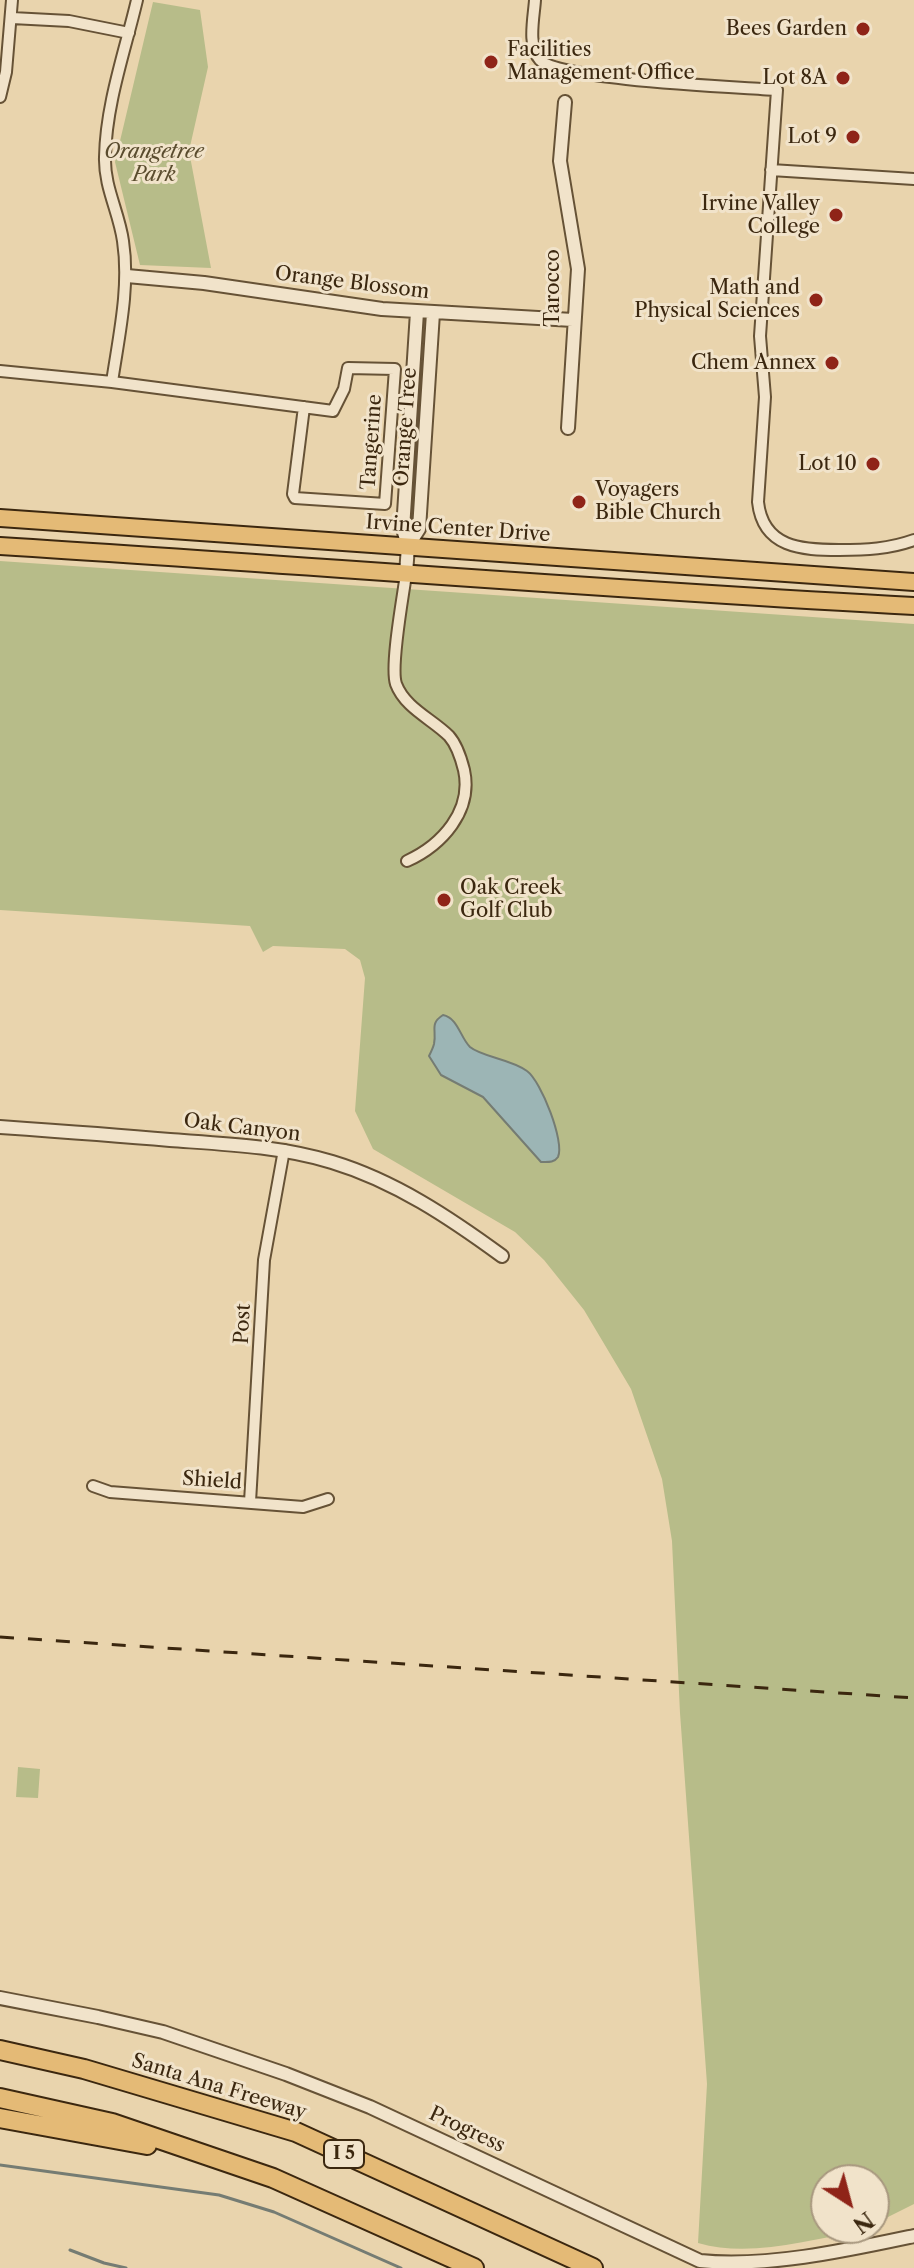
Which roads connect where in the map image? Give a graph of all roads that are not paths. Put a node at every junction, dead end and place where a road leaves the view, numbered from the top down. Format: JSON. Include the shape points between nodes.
{"nodes":[{"id":1,"x":12,"y":0,"type":"edge"},
{"id":2,"x":137,"y":0,"type":"edge"},
{"id":3,"x":535,"y":0,"type":"edge"},
{"id":4,"x":12,"y":18,"type":"junction"},
{"id":5,"x":129,"y":33,"type":"junction"},
{"id":6,"x":0,"y":97,"type":"edge"},
{"id":7,"x":565,"y":102,"type":"dead end"},
{"id":8,"x":771,"y":170,"type":"junction"},
{"id":9,"x":914,"y":179,"type":"edge"},
{"id":10,"x":127,"y":276,"type":"junction"},
{"id":11,"x":417,"y":312,"type":"junction"},
{"id":12,"x":433,"y":313,"type":"junction"},
{"id":13,"x":573,"y":320,"type":"junction"},
{"id":14,"x":0,"y":371,"type":"edge"},
{"id":15,"x":112,"y":382,"type":"junction"},
{"id":16,"x":304,"y":407,"type":"junction"},
{"id":17,"x":568,"y":428,"type":"dead end"},
{"id":18,"x":0,"y":518,"type":"edge"},
{"id":19,"x":914,"y":540,"type":"edge"},
{"id":20,"x":0,"y":546,"type":"edge"},
{"id":21,"x":408,"y":546,"type":"junction"},
{"id":22,"x":406,"y":574,"type":"junction"},
{"id":23,"x":914,"y":582,"type":"edge"},
{"id":24,"x":914,"y":606,"type":"edge"},
{"id":25,"x":407,"y":861,"type":"dead end"},
{"id":26,"x":0,"y":1127,"type":"edge"},
{"id":27,"x":284,"y":1150,"type":"junction"},
{"id":28,"x":502,"y":1256,"type":"dead end"},
{"id":29,"x":93,"y":1486,"type":"dead end"},
{"id":30,"x":328,"y":1499,"type":"dead end"},
{"id":31,"x":250,"y":1502,"type":"junction"},
{"id":32,"x":0,"y":1998,"type":"edge"},
{"id":33,"x":0,"y":2042,"type":"edge"},
{"id":34,"x":0,"y":2050,"type":"edge"},
{"id":35,"x":27,"y":2056,"type":"junction"},
{"id":36,"x":0,"y":2098,"type":"edge"},
{"id":37,"x":0,"y":2118,"type":"edge"},
{"id":38,"x":213,"y":2156,"type":"junction"},
{"id":39,"x":914,"y":2236,"type":"edge"},
{"id":40,"x":474,"y":2268,"type":"edge"},
{"id":41,"x":593,"y":2268,"type":"edge"}],
"edges":[{"from":1,"to":4,"type":"street"},
{"from":2,"to":5,"type":"street"},
{"from":3,"to":8,"type":"street","via":[[534,52],[553,68],[777,90]]},
{"from":4,"to":5,"type":"street","via":[[69,21]]},
{"from":4,"to":6,"type":"street"},
{"from":5,"to":10,"type":"street","via":[[104,158]]},
{"from":7,"to":13,"type":"street","name":"Tarocco","via":[[560,161],[578,269]]},
{"from":8,"to":9,"type":"street"},
{"from":8,"to":19,"type":"street","via":[[760,336],[765,397],[760,515],[776,537],[799,549],[881,549]]},
{"from":10,"to":11,"type":"street","name":"Orange Blossom"},
{"from":10,"to":15,"type":"street"},
{"from":11,"to":12,"type":"street","name":"Orange Blossom"},
{"from":11,"to":21,"type":"street","name":"Orange Tree","via":[[403,529]]},
{"from":12,"to":13,"type":"street","name":"Orange Blossom"},
{"from":12,"to":21,"type":"street","name":"Orange Tree","via":[[419,529]]},
{"from":13,"to":17,"type":"street","name":"Tarocco"},
{"from":14,"to":15,"type":"street","name":"Tangerine"},
{"from":15,"to":16,"type":"street","name":"Tangerine"},
{"from":16,"to":16,"type":"street","name":"Tangerine","via":[[333,411],[348,368],[395,369],[385,504],[295,498]]},
{"from":18,"to":21,"type":"main road","name":"Irvine Center Drive"},
{"from":20,"to":22,"type":"main road"},
{"from":21,"to":22,"type":"street"},
{"from":21,"to":23,"type":"main road","name":"Irvine Center Drive"},
{"from":22,"to":24,"type":"main road"},
{"from":22,"to":25,"type":"street","via":[[396,684],[424,718],[449,737],[466,781],[464,805],[444,835]]},
{"from":26,"to":27,"type":"street","name":"Oak Canyon"},
{"from":27,"to":28,"type":"street","name":"Oak Canyon","via":[[377,1179],[462,1226]]},
{"from":27,"to":31,"type":"street","name":"Post","via":[[264,1260]]},
{"from":29,"to":31,"type":"street","name":"Shield","via":[[110,1492]]},
{"from":30,"to":31,"type":"street","name":"Shield","via":[[303,1507]]},
{"from":32,"to":39,"type":"street","name":"Progress","via":[[163,2032],[286,2074],[370,2107],[700,2261],[724,2267],[762,2266]]},
{"from":33,"to":35,"type":"highway"},
{"from":34,"to":35,"type":"highway","name":"Santa Ana Freeway","number":"I 5"},
{"from":35,"to":41,"type":"highway","name":"Santa Ana Freeway","number":"I 5","via":[[296,2132]]},
{"from":36,"to":38,"type":"highway","number":"I 5","via":[[112,2123]]},
{"from":37,"to":38,"type":"highway"},
{"from":38,"to":40,"type":"highway","number":"I 5"}]}
